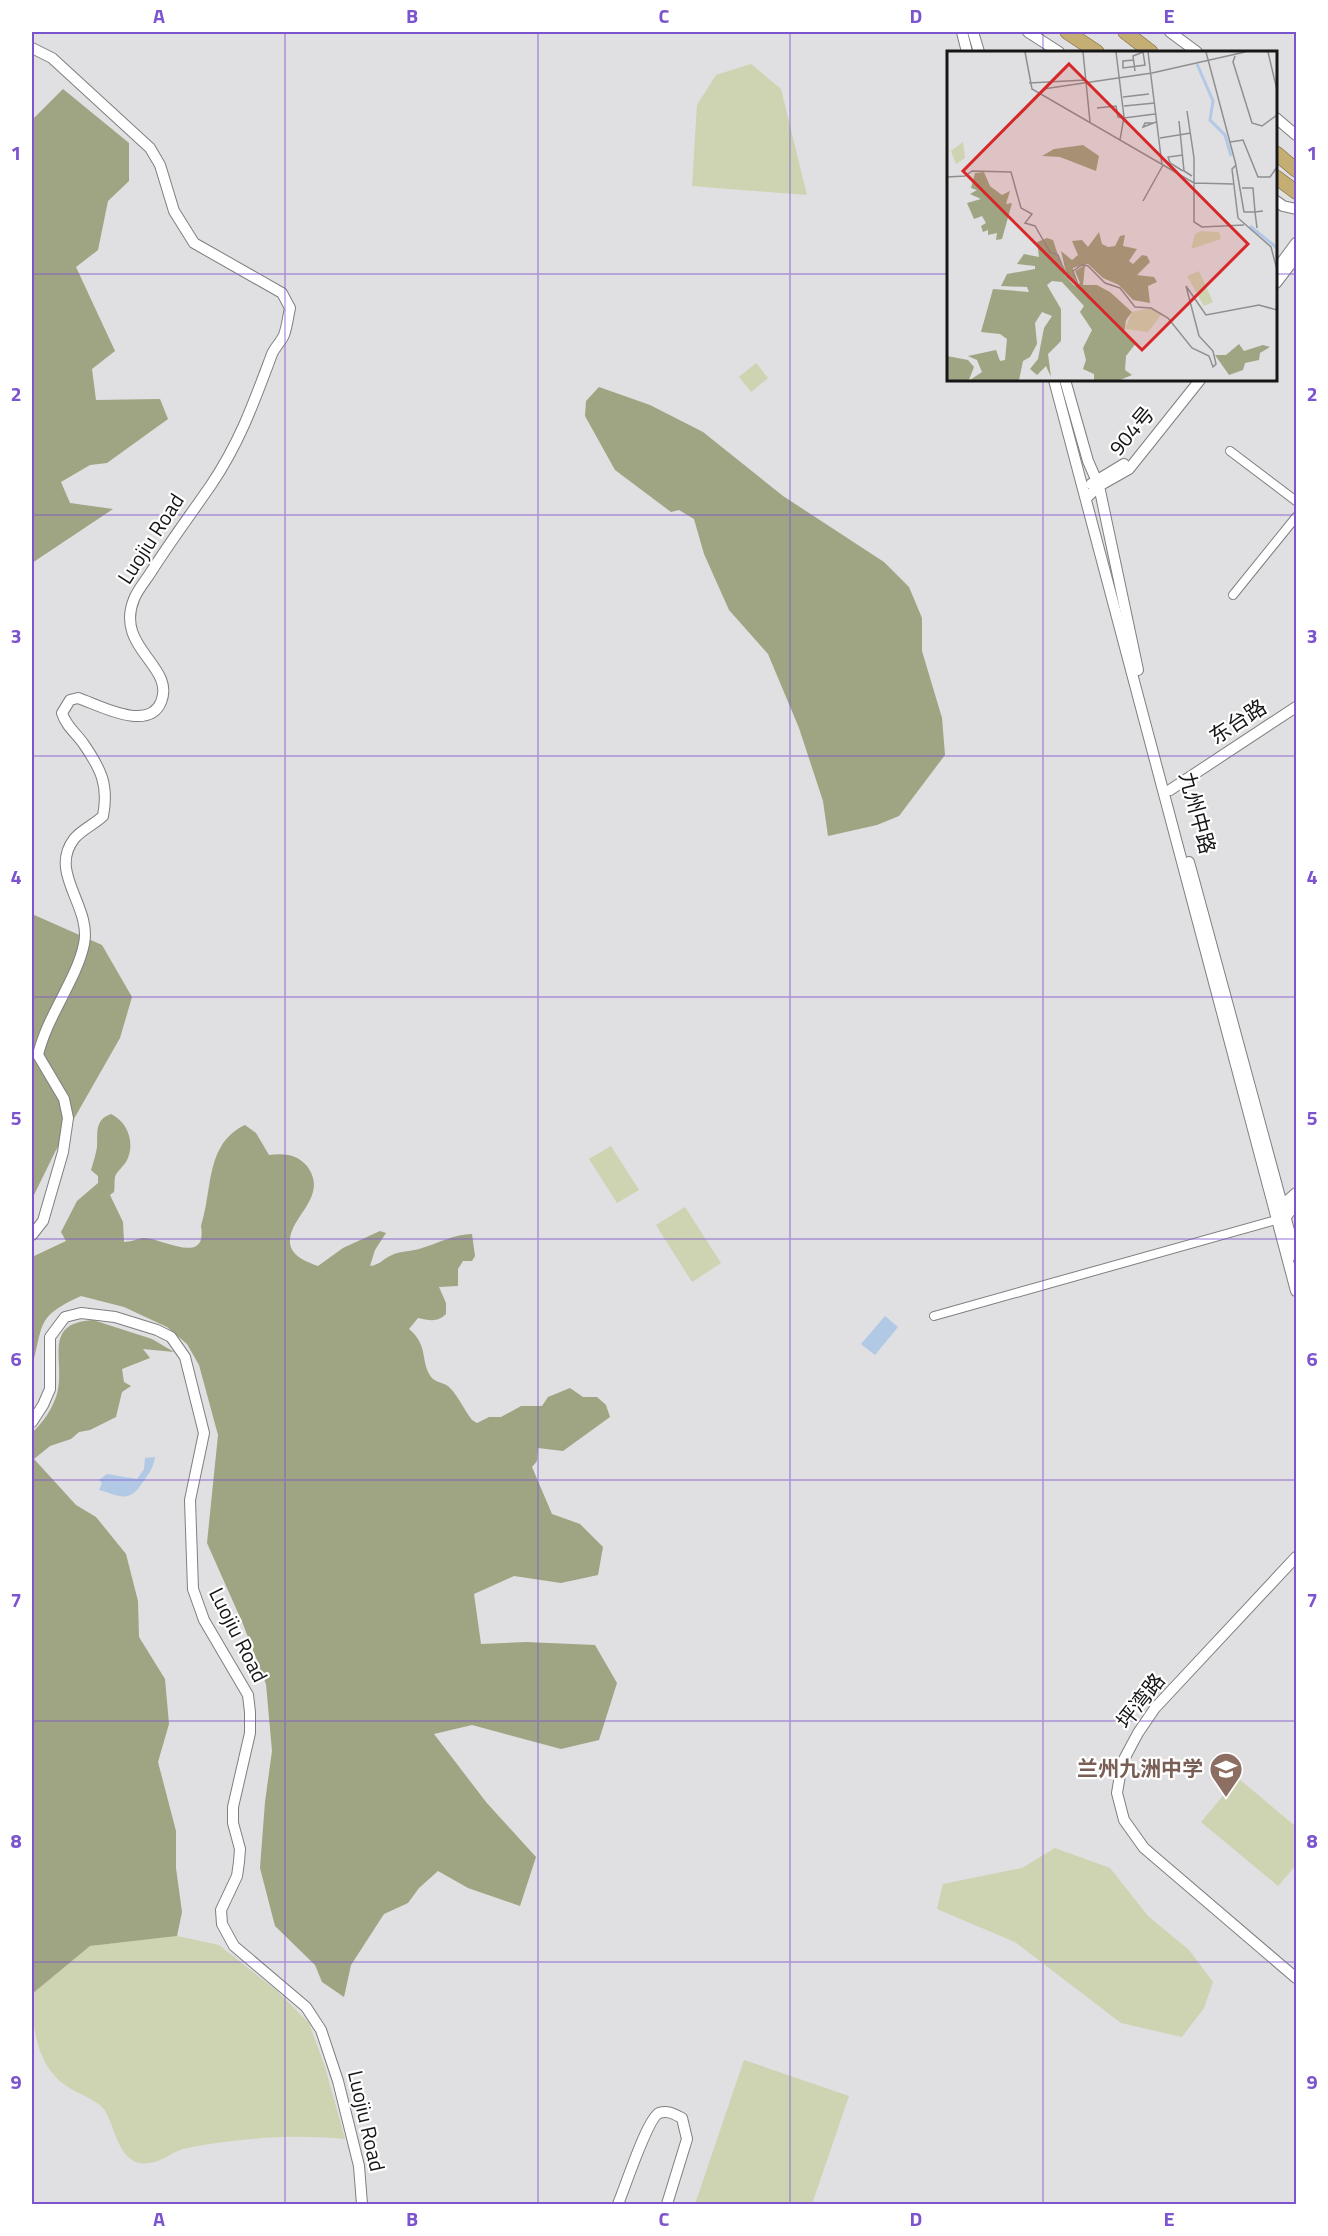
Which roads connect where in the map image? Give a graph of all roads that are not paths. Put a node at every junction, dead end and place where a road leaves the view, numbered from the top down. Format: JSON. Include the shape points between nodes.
{"nodes":[{"id":1,"x":962,"y":32,"type":"edge"},
{"id":2,"x":973,"y":32,"type":"edge"},
{"id":3,"x":1028,"y":32,"type":"edge"},
{"id":4,"x":1067,"y":32,"type":"edge"},
{"id":5,"x":1125,"y":32,"type":"edge"},
{"id":6,"x":1170,"y":32,"type":"edge"},
{"id":7,"x":32,"y":48,"type":"edge"},
{"id":8,"x":967,"y":51,"type":"edge"},
{"id":9,"x":979,"y":51,"type":"edge"},
{"id":10,"x":1057,"y":51,"type":"edge"},
{"id":11,"x":1096,"y":51,"type":"edge"},
{"id":12,"x":1150,"y":51,"type":"edge"},
{"id":13,"x":1196,"y":51,"type":"edge"},
{"id":14,"x":1277,"y":120,"type":"edge"},
{"id":15,"x":1296,"y":135,"type":"edge"},
{"id":16,"x":1277,"y":155,"type":"edge"},
{"id":17,"x":1296,"y":170,"type":"edge"},
{"id":18,"x":1277,"y":178,"type":"edge"},
{"id":19,"x":1296,"y":192,"type":"edge"},
{"id":20,"x":1277,"y":202,"type":"edge"},
{"id":21,"x":1296,"y":209,"type":"edge"},
{"id":22,"x":1296,"y":243,"type":"edge"},
{"id":23,"x":1296,"y":257,"type":"edge"},
{"id":24,"x":1277,"y":267,"type":"edge"},
{"id":25,"x":1277,"y":281,"type":"edge"},
{"id":26,"x":1054,"y":381,"type":"edge"},
{"id":27,"x":1065,"y":381,"type":"edge"},
{"id":28,"x":1190,"y":381,"type":"edge"},
{"id":29,"x":1199,"y":381,"type":"edge"},
{"id":30,"x":1230,"y":452,"type":"dead end"},
{"id":31,"x":1098,"y":483,"type":"junction"},
{"id":32,"x":1085,"y":494,"type":"junction"},
{"id":33,"x":1296,"y":501,"type":"edge"},
{"id":34,"x":1296,"y":517,"type":"edge"},
{"id":35,"x":1233,"y":595,"type":"dead end"},
{"id":36,"x":1296,"y":707,"type":"edge"},
{"id":37,"x":1170,"y":790,"type":"junction"},
{"id":38,"x":1296,"y":1193,"type":"edge"},
{"id":39,"x":1296,"y":1203,"type":"edge"},
{"id":40,"x":1281,"y":1213,"type":"junction"},
{"id":41,"x":32,"y":1235,"type":"edge"},
{"id":42,"x":1296,"y":1256,"type":"edge"},
{"id":43,"x":1296,"y":1292,"type":"edge"},
{"id":44,"x":934,"y":1316,"type":"dead end"},
{"id":45,"x":32,"y":1422,"type":"edge"},
{"id":46,"x":1296,"y":1557,"type":"edge"},
{"id":47,"x":1296,"y":1978,"type":"edge"},
{"id":48,"x":362,"y":2205,"type":"edge"},
{"id":49,"x":618,"y":2205,"type":"edge"},
{"id":50,"x":667,"y":2205,"type":"edge"}],
"edges":[{"from":1,"to":8,"type":"street"},
{"from":2,"to":9,"type":"street"},
{"from":3,"to":10,"type":"street"},
{"from":4,"to":11,"type":"highway"},
{"from":5,"to":12,"type":"highway"},
{"from":6,"to":13,"type":"street"},
{"from":7,"to":41,"type":"street","name":"Luojiu Road","via":[[52,58],[150,147],[160,165],[174,211],[194,243],[282,293],[290,308],[284,335],[273,350],[237,445],[134,598],[128,623],[136,644],[157,669],[162,690],[160,703],[140,717],[128,717],[78,698],[70,700],[62,713],[102,775],[107,794],[103,816],[75,837],[64,858],[66,874],[84,919],[84,943],[38,1055],[64,1099],[68,1119],[43,1221]]},
{"from":14,"to":15,"type":"street"},
{"from":16,"to":17,"type":"highway"},
{"from":18,"to":19,"type":"highway"},
{"from":20,"to":21,"type":"street"},
{"from":22,"to":24,"type":"street"},
{"from":23,"to":25,"type":"street"},
{"from":26,"to":32,"type":"street"},
{"from":27,"to":31,"type":"street","name":"九州中路"},
{"from":28,"to":31,"type":"street","via":[[1126,463]]},
{"from":29,"to":31,"type":"street","name":"904号","via":[[1129,469]]},
{"from":30,"to":33,"type":"street"},
{"from":31,"to":32,"type":"street","name":"904号"},
{"from":31,"to":37,"type":"street","name":"九州中路","via":[[1141,682]]},
{"from":32,"to":40,"type":"street","via":[[1226,1032]]},
{"from":34,"to":35,"type":"street"},
{"from":36,"to":37,"type":"street","name":"东台路"},
{"from":37,"to":40,"type":"street","name":"九州中路"},
{"from":38,"to":40,"type":"street"},
{"from":39,"to":40,"type":"street"},
{"from":40,"to":42,"type":"street","name":"九州中路"},
{"from":40,"to":43,"type":"street"},
{"from":40,"to":44,"type":"street"},
{"from":45,"to":48,"type":"street","name":"Luojiu Road","via":[[50,1389],[50,1337],[65,1317],[81,1312],[157,1330],[171,1337],[185,1357],[204,1433],[190,1500],[193,1589],[204,1620],[248,1695],[250,1712],[250,1732],[233,1807],[239,1862],[237,1876],[221,1910],[222,1924],[234,1946],[306,2007],[321,2030],[338,2081],[358,2166]]},
{"from":46,"to":47,"type":"street","name":"坪湾路","via":[[1155,1708],[1122,1762],[1117,1793],[1124,1820],[1144,1848]]},
{"from":49,"to":50,"type":"street","via":[[653,2118],[671,2112],[682,2118],[687,2139]]}]}
